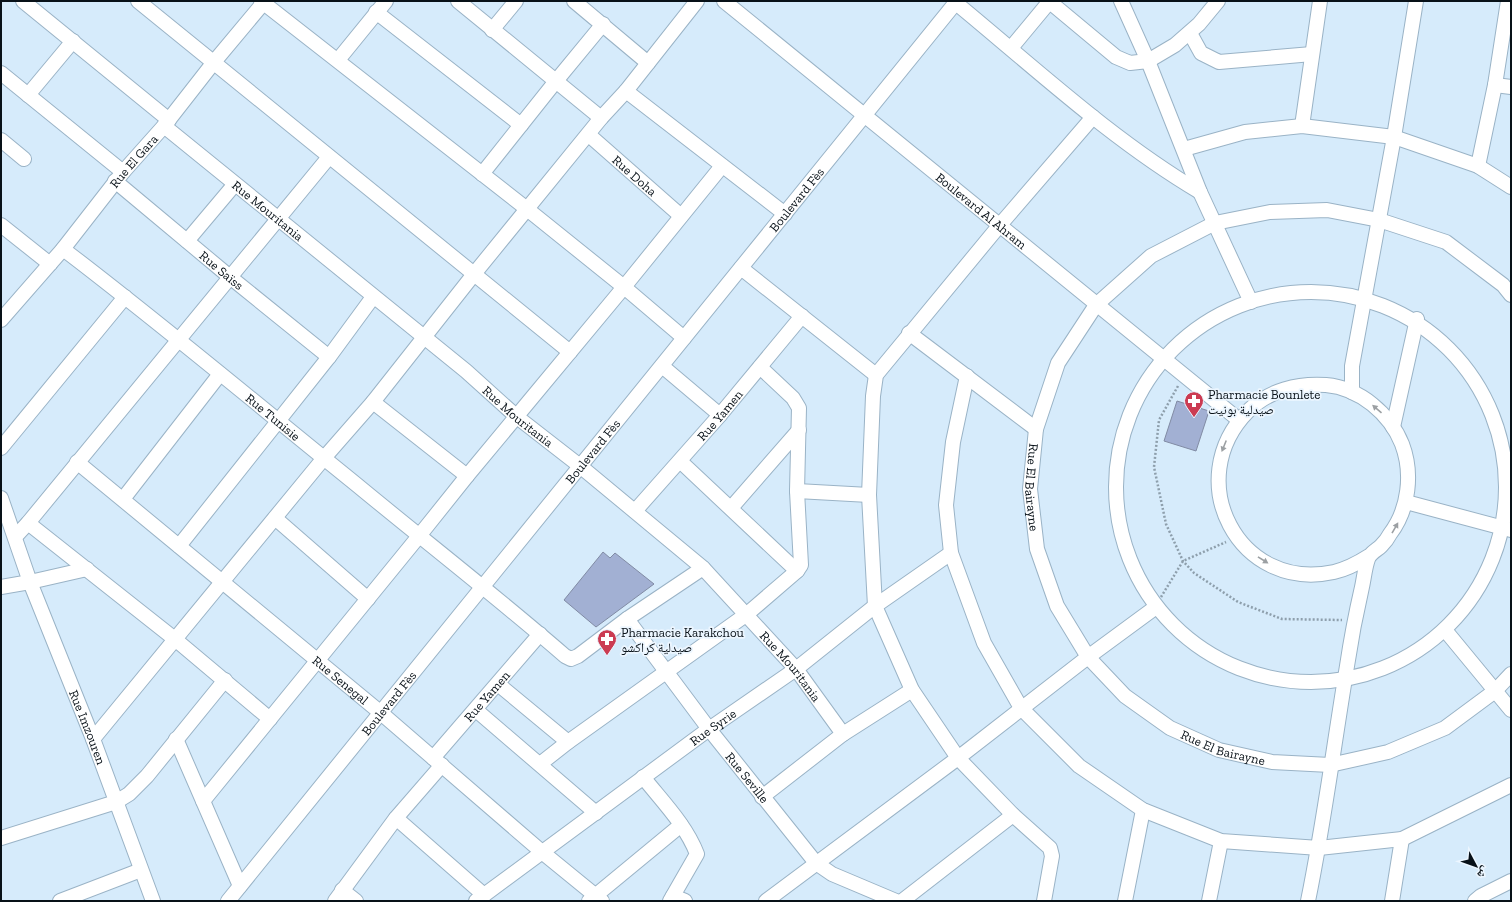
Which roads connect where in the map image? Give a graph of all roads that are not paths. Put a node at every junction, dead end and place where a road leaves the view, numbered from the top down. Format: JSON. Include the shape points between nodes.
{"nodes":[{"id":1,"x":23,"y":1,"type":"edge"},
{"id":2,"x":138,"y":1,"type":"edge"},
{"id":3,"x":386,"y":1,"type":"edge"},
{"id":4,"x":458,"y":1,"type":"edge"},
{"id":5,"x":516,"y":1,"type":"edge"},
{"id":6,"x":574,"y":1,"type":"edge"},
{"id":7,"x":697,"y":1,"type":"edge"},
{"id":8,"x":724,"y":1,"type":"edge"},
{"id":9,"x":1050,"y":1,"type":"edge"},
{"id":10,"x":1121,"y":1,"type":"edge"},
{"id":11,"x":1218,"y":1,"type":"edge"},
{"id":12,"x":1320,"y":1,"type":"edge"},
{"id":13,"x":1416,"y":1,"type":"edge"},
{"id":14,"x":1508,"y":1,"type":"edge"},
{"id":15,"x":263,"y":2,"type":"edge"},
{"id":16,"x":956,"y":2,"type":"edge"},
{"id":17,"x":376,"y":12,"type":"junction"},
{"id":18,"x":603,"y":24,"type":"junction"},
{"id":19,"x":1508,"y":26,"type":"edge"},
{"id":20,"x":492,"y":30,"type":"junction"},
{"id":21,"x":1190,"y":33,"type":"junction"},
{"id":22,"x":73,"y":42,"type":"junction"},
{"id":23,"x":1011,"y":48,"type":"junction"},
{"id":24,"x":1312,"y":54,"type":"junction"},
{"id":25,"x":338,"y":60,"type":"junction"},
{"id":26,"x":1148,"y":61,"type":"junction"},
{"id":27,"x":214,"y":62,"type":"junction"},
{"id":28,"x":648,"y":63,"type":"junction"},
{"id":29,"x":1,"y":73,"type":"edge"},
{"id":30,"x":556,"y":81,"type":"junction"},
{"id":31,"x":1495,"y":85,"type":"junction"},
{"id":32,"x":1511,"y":87,"type":"edge"},
{"id":33,"x":626,"y":91,"type":"junction"},
{"id":34,"x":28,"y":95,"type":"junction"},
{"id":35,"x":864,"y":116,"type":"junction"},
{"id":36,"x":1092,"y":117,"type":"junction"},
{"id":37,"x":601,"y":118,"type":"junction"},
{"id":38,"x":166,"y":123,"type":"junction"},
{"id":39,"x":521,"y":125,"type":"junction"},
{"id":40,"x":1302,"y":126,"type":"junction"},
{"id":41,"x":589,"y":135,"type":"junction"},
{"id":42,"x":1394,"y":137,"type":"junction"},
{"id":43,"x":1,"y":140,"type":"edge"},
{"id":44,"x":1184,"y":149,"type":"junction"},
{"id":45,"x":329,"y":157,"type":"junction"},
{"id":46,"x":24,"y":159,"type":"dead end"},
{"id":47,"x":722,"y":166,"type":"junction"},
{"id":48,"x":1478,"y":166,"type":"junction"},
{"id":49,"x":482,"y":174,"type":"junction"},
{"id":50,"x":119,"y":176,"type":"junction"},
{"id":51,"x":235,"y":184,"type":"junction"},
{"id":52,"x":1511,"y":187,"type":"edge"},
{"id":53,"x":1200,"y":192,"type":"junction"},
{"id":54,"x":527,"y":209,"type":"junction"},
{"id":55,"x":785,"y":214,"type":"junction"},
{"id":56,"x":681,"y":216,"type":"junction"},
{"id":57,"x":279,"y":218,"type":"junction"},
{"id":58,"x":1379,"y":220,"type":"junction"},
{"id":59,"x":1216,"y":223,"type":"junction"},
{"id":60,"x":1,"y":225,"type":"edge"},
{"id":61,"x":999,"y":226,"type":"junction"},
{"id":62,"x":187,"y":241,"type":"junction"},
{"id":63,"x":63,"y":249,"type":"junction"},
{"id":64,"x":50,"y":264,"type":"junction"},
{"id":65,"x":741,"y":268,"type":"junction"},
{"id":66,"x":474,"y":274,"type":"junction"},
{"id":67,"x":230,"y":277,"type":"junction"},
{"id":68,"x":624,"y":287,"type":"junction"},
{"id":69,"x":1511,"y":295,"type":"edge"},
{"id":70,"x":125,"y":297,"type":"junction"},
{"id":71,"x":373,"y":297,"type":"junction"},
{"id":72,"x":1365,"y":299,"type":"junction"},
{"id":73,"x":1251,"y":302,"type":"junction"},
{"id":74,"x":1096,"y":305,"type":"junction"},
{"id":75,"x":802,"y":316,"type":"junction"},
{"id":76,"x":1417,"y":319,"type":"junction"},
{"id":77,"x":1,"y":320,"type":"edge"},
{"id":78,"x":909,"y":333,"type":"junction"},
{"id":79,"x":424,"y":337,"type":"junction"},
{"id":80,"x":684,"y":338,"type":"junction"},
{"id":81,"x":178,"y":340,"type":"junction"},
{"id":82,"x":570,"y":352,"type":"junction"},
{"id":83,"x":329,"y":357,"type":"junction"},
{"id":84,"x":1162,"y":359,"type":"junction"},
{"id":85,"x":662,"y":366,"type":"junction"},
{"id":86,"x":760,"y":367,"type":"junction"},
{"id":87,"x":220,"y":374,"type":"junction"},
{"id":88,"x":876,"y":375,"type":"junction"},
{"id":89,"x":967,"y":376,"type":"junction"},
{"id":90,"x":1352,"y":392,"type":"junction"},
{"id":91,"x":373,"y":402,"type":"junction"},
{"id":92,"x":720,"y":415,"type":"junction"},
{"id":93,"x":517,"y":417,"type":"junction"},
{"id":94,"x":1239,"y":420,"type":"junction"},
{"id":95,"x":278,"y":421,"type":"junction"},
{"id":96,"x":1393,"y":427,"type":"junction"},
{"id":97,"x":1036,"y":429,"type":"junction"},
{"id":98,"x":800,"y":430,"type":"junction"},
{"id":99,"x":1,"y":448,"type":"edge"},
{"id":100,"x":324,"y":458,"type":"junction"},
{"id":101,"x":680,"y":461,"type":"junction"},
{"id":102,"x":77,"y":462,"type":"junction"},
{"id":103,"x":580,"y":466,"type":"junction"},
{"id":104,"x":467,"y":476,"type":"junction"},
{"id":105,"x":797,"y":491,"type":"junction"},
{"id":106,"x":869,"y":495,"type":"junction"},
{"id":107,"x":1,"y":498,"type":"edge"},
{"id":108,"x":122,"y":499,"type":"junction"},
{"id":109,"x":1406,"y":502,"type":"junction"},
{"id":110,"x":731,"y":508,"type":"junction"},
{"id":111,"x":635,"y":511,"type":"junction"},
{"id":112,"x":275,"y":518,"type":"junction"},
{"id":113,"x":28,"y":523,"type":"junction"},
{"id":114,"x":1507,"y":529,"type":"edge"},
{"id":115,"x":419,"y":536,"type":"junction"},
{"id":116,"x":15,"y":537,"type":"junction"},
{"id":117,"x":179,"y":546,"type":"junction"},
{"id":118,"x":951,"y":553,"type":"junction"},
{"id":119,"x":1369,"y":556,"type":"junction"},
{"id":120,"x":703,"y":568,"type":"junction"},
{"id":121,"x":87,"y":569,"type":"junction"},
{"id":122,"x":797,"y":571,"type":"junction"},
{"id":123,"x":30,"y":582,"type":"junction"},
{"id":124,"x":223,"y":582,"type":"junction"},
{"id":125,"x":1,"y":587,"type":"edge"},
{"id":126,"x":483,"y":587,"type":"junction"},
{"id":127,"x":368,"y":599,"type":"junction"},
{"id":128,"x":875,"y":606,"type":"junction"},
{"id":129,"x":1156,"y":607,"type":"junction"},
{"id":130,"x":747,"y":614,"type":"junction"},
{"id":131,"x":628,"y":619,"type":"junction"},
{"id":132,"x":1445,"y":630,"type":"junction"},
{"id":133,"x":540,"y":634,"type":"junction"},
{"id":134,"x":176,"y":640,"type":"junction"},
{"id":135,"x":1088,"y":657,"type":"junction"},
{"id":136,"x":318,"y":661,"type":"junction"},
{"id":137,"x":796,"y":669,"type":"junction"},
{"id":138,"x":668,"y":672,"type":"junction"},
{"id":139,"x":1511,"y":674,"type":"edge"},
{"id":140,"x":225,"y":680,"type":"junction"},
{"id":141,"x":1344,"y":680,"type":"junction"},
{"id":142,"x":498,"y":684,"type":"junction"},
{"id":143,"x":912,"y":690,"type":"junction"},
{"id":144,"x":1495,"y":691,"type":"junction"},
{"id":145,"x":1021,"y":708,"type":"junction"},
{"id":146,"x":476,"y":710,"type":"junction"},
{"id":147,"x":1511,"y":710,"type":"edge"},
{"id":148,"x":381,"y":713,"type":"junction"},
{"id":149,"x":270,"y":719,"type":"junction"},
{"id":150,"x":709,"y":729,"type":"junction"},
{"id":151,"x":843,"y":734,"type":"junction"},
{"id":152,"x":93,"y":739,"type":"junction"},
{"id":153,"x":176,"y":739,"type":"junction"},
{"id":154,"x":568,"y":742,"type":"junction"},
{"id":155,"x":958,"y":758,"type":"junction"},
{"id":156,"x":437,"y":762,"type":"junction"},
{"id":157,"x":540,"y":764,"type":"junction"},
{"id":158,"x":1330,"y":765,"type":"junction"},
{"id":159,"x":643,"y":777,"type":"junction"},
{"id":160,"x":1511,"y":786,"type":"edge"},
{"id":161,"x":762,"y":797,"type":"junction"},
{"id":162,"x":202,"y":801,"type":"junction"},
{"id":163,"x":116,"y":802,"type":"junction"},
{"id":164,"x":1143,"y":810,"type":"junction"},
{"id":165,"x":596,"y":813,"type":"junction"},
{"id":166,"x":1013,"y":815,"type":"junction"},
{"id":167,"x":396,"y":818,"type":"junction"},
{"id":168,"x":681,"y":825,"type":"junction"},
{"id":169,"x":1,"y":838,"type":"edge"},
{"id":170,"x":1402,"y":839,"type":"junction"},
{"id":171,"x":1221,"y":841,"type":"junction"},
{"id":172,"x":1319,"y":848,"type":"junction"},
{"id":173,"x":542,"y":852,"type":"junction"},
{"id":174,"x":816,"y":863,"type":"junction"},
{"id":175,"x":141,"y":870,"type":"junction"},
{"id":176,"x":1511,"y":881,"type":"edge"},
{"id":177,"x":240,"y":886,"type":"junction"},
{"id":178,"x":339,"y":895,"type":"edge"},
{"id":179,"x":480,"y":898,"type":"edge"},
{"id":180,"x":595,"y":899,"type":"edge"},
{"id":181,"x":676,"y":899,"type":"edge"},
{"id":182,"x":65,"y":900,"type":"edge"},
{"id":183,"x":153,"y":901,"type":"edge"},
{"id":184,"x":228,"y":901,"type":"edge"},
{"id":185,"x":356,"y":901,"type":"edge"},
{"id":186,"x":766,"y":901,"type":"edge"},
{"id":187,"x":896,"y":901,"type":"edge"},
{"id":188,"x":902,"y":901,"type":"edge"},
{"id":189,"x":1044,"y":901,"type":"edge"},
{"id":190,"x":1125,"y":901,"type":"edge"},
{"id":191,"x":1210,"y":901,"type":"edge"},
{"id":192,"x":1308,"y":901,"type":"edge"},
{"id":193,"x":1392,"y":901,"type":"edge"},
{"id":194,"x":1475,"y":901,"type":"edge"}],
"edges":[{"from":1,"to":22,"type":"street","name":"Rue Mouritania"},
{"from":2,"to":27,"type":"street"},
{"from":3,"to":17,"type":"street"},
{"from":4,"to":20,"type":"street"},
{"from":5,"to":20,"type":"street"},
{"from":6,"to":18,"type":"street"},
{"from":7,"to":28,"type":"street"},
{"from":8,"to":35,"type":"street","name":"Boulevard Al Ahram"},
{"from":9,"to":23,"type":"street"},
{"from":9,"to":26,"type":"street","via":[[1116,57],[1130,63]]},
{"from":10,"to":26,"type":"street"},
{"from":11,"to":21,"type":"street"},
{"from":12,"to":24,"type":"street"},
{"from":13,"to":42,"type":"street"},
{"from":14,"to":19,"type":"street"},
{"from":15,"to":25,"type":"street"},
{"from":15,"to":27,"type":"street","name":"Rue El Gara"},
{"from":16,"to":23,"type":"street"},
{"from":16,"to":35,"type":"street","name":"Boulevard Fès"},
{"from":17,"to":25,"type":"street"},
{"from":17,"to":39,"type":"street"},
{"from":18,"to":28,"type":"street"},
{"from":18,"to":30,"type":"street"},
{"from":19,"to":31,"type":"street"},
{"from":20,"to":30,"type":"street"},
{"from":21,"to":24,"type":"street","via":[[1201,53],[1219,62]]},
{"from":21,"to":26,"type":"street"},
{"from":22,"to":34,"type":"street"},
{"from":22,"to":38,"type":"street","name":"Rue Mouritania"},
{"from":23,"to":36,"type":"street"},
{"from":24,"to":40,"type":"street"},
{"from":25,"to":49,"type":"street"},
{"from":26,"to":44,"type":"street"},
{"from":27,"to":38,"type":"street","name":"Rue El Gara"},
{"from":27,"to":45,"type":"street"},
{"from":28,"to":33,"type":"street"},
{"from":29,"to":34,"type":"street","name":"Rue Saïss"},
{"from":30,"to":37,"type":"street"},
{"from":30,"to":39,"type":"street"},
{"from":31,"to":32,"type":"street"},
{"from":31,"to":48,"type":"street"},
{"from":33,"to":37,"type":"street"},
{"from":33,"to":47,"type":"street"},
{"from":34,"to":50,"type":"street","name":"Rue Saïss"},
{"from":35,"to":55,"type":"street","name":"Boulevard Fès"},
{"from":35,"to":61,"type":"street","name":"Boulevard Al Ahram"},
{"from":36,"to":53,"type":"street","via":[[1168,173]]},
{"from":36,"to":61,"type":"street"},
{"from":37,"to":41,"type":"street"},
{"from":38,"to":50,"type":"street","name":"Rue El Gara"},
{"from":38,"to":51,"type":"street","name":"Rue Mouritania"},
{"from":39,"to":49,"type":"street"},
{"from":40,"to":42,"type":"street"},
{"from":40,"to":44,"type":"street","via":[[1245,132]]},
{"from":41,"to":54,"type":"street"},
{"from":41,"to":56,"type":"street","name":"Rue Doha"},
{"from":42,"to":48,"type":"street"},
{"from":42,"to":58,"type":"street"},
{"from":43,"to":46,"type":"street"},
{"from":44,"to":53,"type":"street"},
{"from":45,"to":57,"type":"street"},
{"from":45,"to":66,"type":"street"},
{"from":47,"to":55,"type":"street"},
{"from":47,"to":56,"type":"street"},
{"from":48,"to":52,"type":"street"},
{"from":49,"to":54,"type":"street"},
{"from":50,"to":62,"type":"street","name":"Rue Saïss"},
{"from":50,"to":63,"type":"street","name":"Rue El Gara"},
{"from":51,"to":57,"type":"street","name":"Rue Mouritania"},
{"from":51,"to":62,"type":"street"},
{"from":53,"to":59,"type":"street"},
{"from":54,"to":66,"type":"street"},
{"from":54,"to":68,"type":"street"},
{"from":55,"to":65,"type":"street","name":"Boulevard Fès"},
{"from":56,"to":68,"type":"street"},
{"from":57,"to":67,"type":"street"},
{"from":57,"to":71,"type":"street","name":"Rue Mouritania"},
{"from":58,"to":59,"type":"street","name":"Rue El Bairayne","via":[[1326,210],[1270,212]]},
{"from":58,"to":69,"type":"street","name":"Rue El Bairayne","via":[[1446,242],[1503,284]]},
{"from":58,"to":72,"type":"street"},
{"from":59,"to":73,"type":"street"},
{"from":59,"to":74,"type":"street","name":"Rue El Bairayne","via":[[1151,256]]},
{"from":60,"to":64,"type":"street"},
{"from":61,"to":74,"type":"street","name":"Boulevard Al Ahram"},
{"from":61,"to":78,"type":"street"},
{"from":62,"to":67,"type":"street","name":"Rue Saïss"},
{"from":63,"to":64,"type":"street","name":"Rue El Gara"},
{"from":63,"to":70,"type":"street","name":"Rue Tunisie"},
{"from":64,"to":77,"type":"street","name":"Rue El Gara"},
{"from":65,"to":75,"type":"street"},
{"from":65,"to":80,"type":"street","name":"Boulevard Fès"},
{"from":66,"to":79,"type":"street"},
{"from":66,"to":82,"type":"street"},
{"from":67,"to":81,"type":"street"},
{"from":67,"to":83,"type":"street","name":"Rue Saïss"},
{"from":68,"to":80,"type":"street"},
{"from":68,"to":82,"type":"street"},
{"from":70,"to":81,"type":"street","name":"Rue Tunisie"},
{"from":70,"to":99,"type":"street"},
{"from":71,"to":79,"type":"street","name":"Rue Mouritania"},
{"from":71,"to":83,"type":"street"},
{"from":72,"to":73,"type":"street","via":[[1306,291]]},
{"from":72,"to":76,"type":"street"},
{"from":72,"to":90,"type":"street","via":[[1352,366]]},
{"from":73,"to":84,"type":"street","via":[[1201,326]]},
{"from":74,"to":84,"type":"street","name":"Boulevard Al Ahram"},
{"from":74,"to":97,"type":"street","name":"Rue El Bairayne","via":[[1058,363]]},
{"from":75,"to":86,"type":"street","name":"Rue Yamen"},
{"from":75,"to":88,"type":"street"},
{"from":76,"to":96,"type":"street"},
{"from":76,"to":114,"type":"street","via":[[1454,349],[1482,388],[1501,432],[1508,480]]},
{"from":78,"to":88,"type":"street"},
{"from":78,"to":89,"type":"street"},
{"from":79,"to":91,"type":"street"},
{"from":79,"to":93,"type":"street","name":"Rue Mouritania"},
{"from":80,"to":85,"type":"street","name":"Boulevard Fès"},
{"from":81,"to":87,"type":"street","name":"Rue Tunisie"},
{"from":81,"to":102,"type":"street"},
{"from":82,"to":93,"type":"street"},
{"from":83,"to":95,"type":"street"},
{"from":84,"to":94,"type":"street","name":"Boulevard Al Ahram"},
{"from":84,"to":129,"type":"street","via":[[1137,395],[1121,437],[1115,481],[1118,526],[1132,568]]},
{"from":85,"to":92,"type":"street"},
{"from":85,"to":103,"type":"street","name":"Boulevard Fès"},
{"from":86,"to":92,"type":"street","name":"Rue Yamen"},
{"from":86,"to":98,"type":"street","via":[[793,398],[799,408]]},
{"from":87,"to":95,"type":"street","name":"Rue Tunisie"},
{"from":87,"to":108,"type":"street"},
{"from":88,"to":106,"type":"street"},
{"from":89,"to":97,"type":"street"},
{"from":89,"to":118,"type":"street","via":[[954,442],[946,506]]},
{"from":90,"to":94,"type":"street","via":[[1332,386],[1311,384],[1290,387],[1271,394],[1253,406]]},
{"from":96,"to":90,"type":"street","one_way":true,"via":[[1368,401]]},
{"from":91,"to":100,"type":"street"},
{"from":91,"to":104,"type":"street"},
{"from":92,"to":101,"type":"street","name":"Rue Yamen"},
{"from":93,"to":103,"type":"street","name":"Rue Mouritania"},
{"from":93,"to":104,"type":"street"},
{"from":94,"to":119,"type":"street","one_way":true,"via":[[1222,452],[1218,488],[1228,522],[1250,551],[1265,562],[1282,569],[1299,574],[1318,575],[1353,566]]},
{"from":95,"to":100,"type":"street","name":"Rue Tunisie"},
{"from":95,"to":117,"type":"street"},
{"from":96,"to":109,"type":"street","via":[[1402,444],[1407,463]]},
{"from":97,"to":135,"type":"street","name":"Rue El Bairayne","via":[[1030,489],[1037,549],[1057,606]]},
{"from":98,"to":105,"type":"street"},
{"from":98,"to":110,"type":"street"},
{"from":100,"to":112,"type":"street"},
{"from":100,"to":115,"type":"street","name":"Rue Tunisie"},
{"from":101,"to":110,"type":"street"},
{"from":101,"to":111,"type":"street","name":"Rue Yamen"},
{"from":102,"to":108,"type":"street","name":"Rue Senegal"},
{"from":102,"to":113,"type":"street"},
{"from":103,"to":111,"type":"street","name":"Rue Mouritania"},
{"from":103,"to":126,"type":"street","name":"Boulevard Fès"},
{"from":104,"to":115,"type":"street"},
{"from":105,"to":106,"type":"street"},
{"from":105,"to":122,"type":"street","via":[[802,557]]},
{"from":106,"to":128,"type":"street"},
{"from":107,"to":116,"type":"street","name":"Rue Imzouren"},
{"from":108,"to":117,"type":"street","name":"Rue Senegal"},
{"from":109,"to":114,"type":"street"},
{"from":119,"to":109,"type":"street","one_way":true,"via":[[1392,532]]},
{"from":110,"to":122,"type":"street"},
{"from":111,"to":120,"type":"street","name":"Rue Mouritania"},
{"from":112,"to":124,"type":"street"},
{"from":112,"to":127,"type":"street"},
{"from":113,"to":116,"type":"street"},
{"from":113,"to":121,"type":"street"},
{"from":114,"to":132,"type":"street","via":[[1491,565],[1471,600]]},
{"from":115,"to":126,"type":"street","name":"Rue Tunisie"},
{"from":115,"to":127,"type":"street"},
{"from":116,"to":123,"type":"street","name":"Rue Imzouren"},
{"from":117,"to":124,"type":"street","name":"Rue Senegal"},
{"from":118,"to":128,"type":"street","name":"Rue Syrie"},
{"from":118,"to":145,"type":"street","via":[[984,643]]},
{"from":119,"to":141,"type":"street","via":[[1354,620]]},
{"from":120,"to":130,"type":"street","name":"Rue Mouritania"},
{"from":120,"to":131,"type":"street"},
{"from":121,"to":123,"type":"street"},
{"from":121,"to":134,"type":"street"},
{"from":122,"to":130,"type":"street"},
{"from":123,"to":125,"type":"street"},
{"from":123,"to":152,"type":"street","name":"Rue Imzouren"},
{"from":124,"to":134,"type":"street"},
{"from":124,"to":136,"type":"street","name":"Rue Senegal"},
{"from":126,"to":133,"type":"street","name":"Rue Tunisie"},
{"from":126,"to":148,"type":"street","name":"Boulevard Fès"},
{"from":127,"to":136,"type":"street"},
{"from":128,"to":137,"type":"street","name":"Rue Syrie"},
{"from":128,"to":143,"type":"street"},
{"from":129,"to":135,"type":"street"},
{"from":129,"to":141,"type":"street","via":[[1193,644],[1240,669],[1291,682]]},
{"from":130,"to":137,"type":"street","name":"Rue Mouritania"},
{"from":130,"to":138,"type":"street"},
{"from":131,"to":133,"type":"street","name":"Rue Tunisie","via":[[571,659]]},
{"from":131,"to":138,"type":"street","name":"Rue Seville"},
{"from":132,"to":141,"type":"street","via":[[1398,662]]},
{"from":132,"to":144,"type":"street"},
{"from":133,"to":142,"type":"street","name":"Rue Yamen"},
{"from":134,"to":140,"type":"street"},
{"from":134,"to":152,"type":"street"},
{"from":135,"to":145,"type":"street"},
{"from":135,"to":158,"type":"street","name":"Rue El Bairayne","via":[[1125,696],[1170,728],[1219,750],[1272,762]]},
{"from":136,"to":148,"type":"street","name":"Rue Senegal"},
{"from":136,"to":149,"type":"street"},
{"from":137,"to":150,"type":"street","name":"Rue Syrie"},
{"from":137,"to":151,"type":"street","name":"Rue Mouritania"},
{"from":138,"to":150,"type":"street","name":"Rue Seville"},
{"from":138,"to":154,"type":"street"},
{"from":139,"to":144,"type":"street","name":"Rue El Bairayne"},
{"from":140,"to":149,"type":"street"},
{"from":140,"to":153,"type":"street"},
{"from":141,"to":158,"type":"street"},
{"from":142,"to":146,"type":"street","name":"Rue Yamen"},
{"from":142,"to":154,"type":"street"},
{"from":143,"to":151,"type":"street"},
{"from":143,"to":155,"type":"street"},
{"from":144,"to":147,"type":"street"},
{"from":144,"to":158,"type":"street","name":"Rue El Bairayne","via":[[1445,728],[1388,752]]},
{"from":145,"to":155,"type":"street"},
{"from":145,"to":164,"type":"street","via":[[1079,766]]},
{"from":146,"to":156,"type":"street","name":"Rue Yamen"},
{"from":146,"to":157,"type":"street"},
{"from":148,"to":156,"type":"street","name":"Rue Senegal"},
{"from":148,"to":177,"type":"street","name":"Boulevard Fès"},
{"from":149,"to":162,"type":"street"},
{"from":150,"to":159,"type":"street","name":"Rue Syrie"},
{"from":150,"to":161,"type":"street","name":"Rue Seville"},
{"from":151,"to":161,"type":"street"},
{"from":152,"to":163,"type":"street","name":"Rue Imzouren"},
{"from":153,"to":162,"type":"street"},
{"from":153,"to":163,"type":"street","via":[[129,794]]},
{"from":154,"to":157,"type":"street"},
{"from":155,"to":166,"type":"street"},
{"from":155,"to":174,"type":"street"},
{"from":156,"to":167,"type":"street","name":"Rue Yamen"},
{"from":156,"to":173,"type":"street","name":"Rue Senegal"},
{"from":157,"to":165,"type":"street"},
{"from":158,"to":172,"type":"street"},
{"from":159,"to":165,"type":"street","name":"Rue Syrie"},
{"from":159,"to":168,"type":"street"},
{"from":160,"to":170,"type":"street"},
{"from":161,"to":174,"type":"street","name":"Rue Seville"},
{"from":162,"to":177,"type":"street"},
{"from":163,"to":169,"type":"street"},
{"from":163,"to":175,"type":"street","name":"Rue Imzouren"},
{"from":164,"to":171,"type":"street"},
{"from":164,"to":190,"type":"street"},
{"from":165,"to":173,"type":"street","name":"Rue Syrie"},
{"from":166,"to":188,"type":"street"},
{"from":166,"to":189,"type":"street","via":[[1046,844],[1051,852]]},
{"from":167,"to":178,"type":"street","name":"Rue Yamen"},
{"from":167,"to":179,"type":"street"},
{"from":168,"to":180,"type":"street"},
{"from":168,"to":181,"type":"street","via":[[697,854]]},
{"from":170,"to":172,"type":"street"},
{"from":170,"to":193,"type":"street"},
{"from":171,"to":172,"type":"street"},
{"from":171,"to":191,"type":"street"},
{"from":172,"to":192,"type":"street"},
{"from":173,"to":179,"type":"street","name":"Rue Syrie"},
{"from":173,"to":180,"type":"street","name":"Rue Senegal"},
{"from":174,"to":186,"type":"street"},
{"from":174,"to":187,"type":"street","name":"Rue Seville","via":[[832,874]]},
{"from":175,"to":182,"type":"street"},
{"from":175,"to":183,"type":"street","name":"Rue Imzouren"},
{"from":176,"to":194,"type":"street"},
{"from":177,"to":184,"type":"street","name":"Boulevard Fès"},
{"from":178,"to":185,"type":"street"}]}
